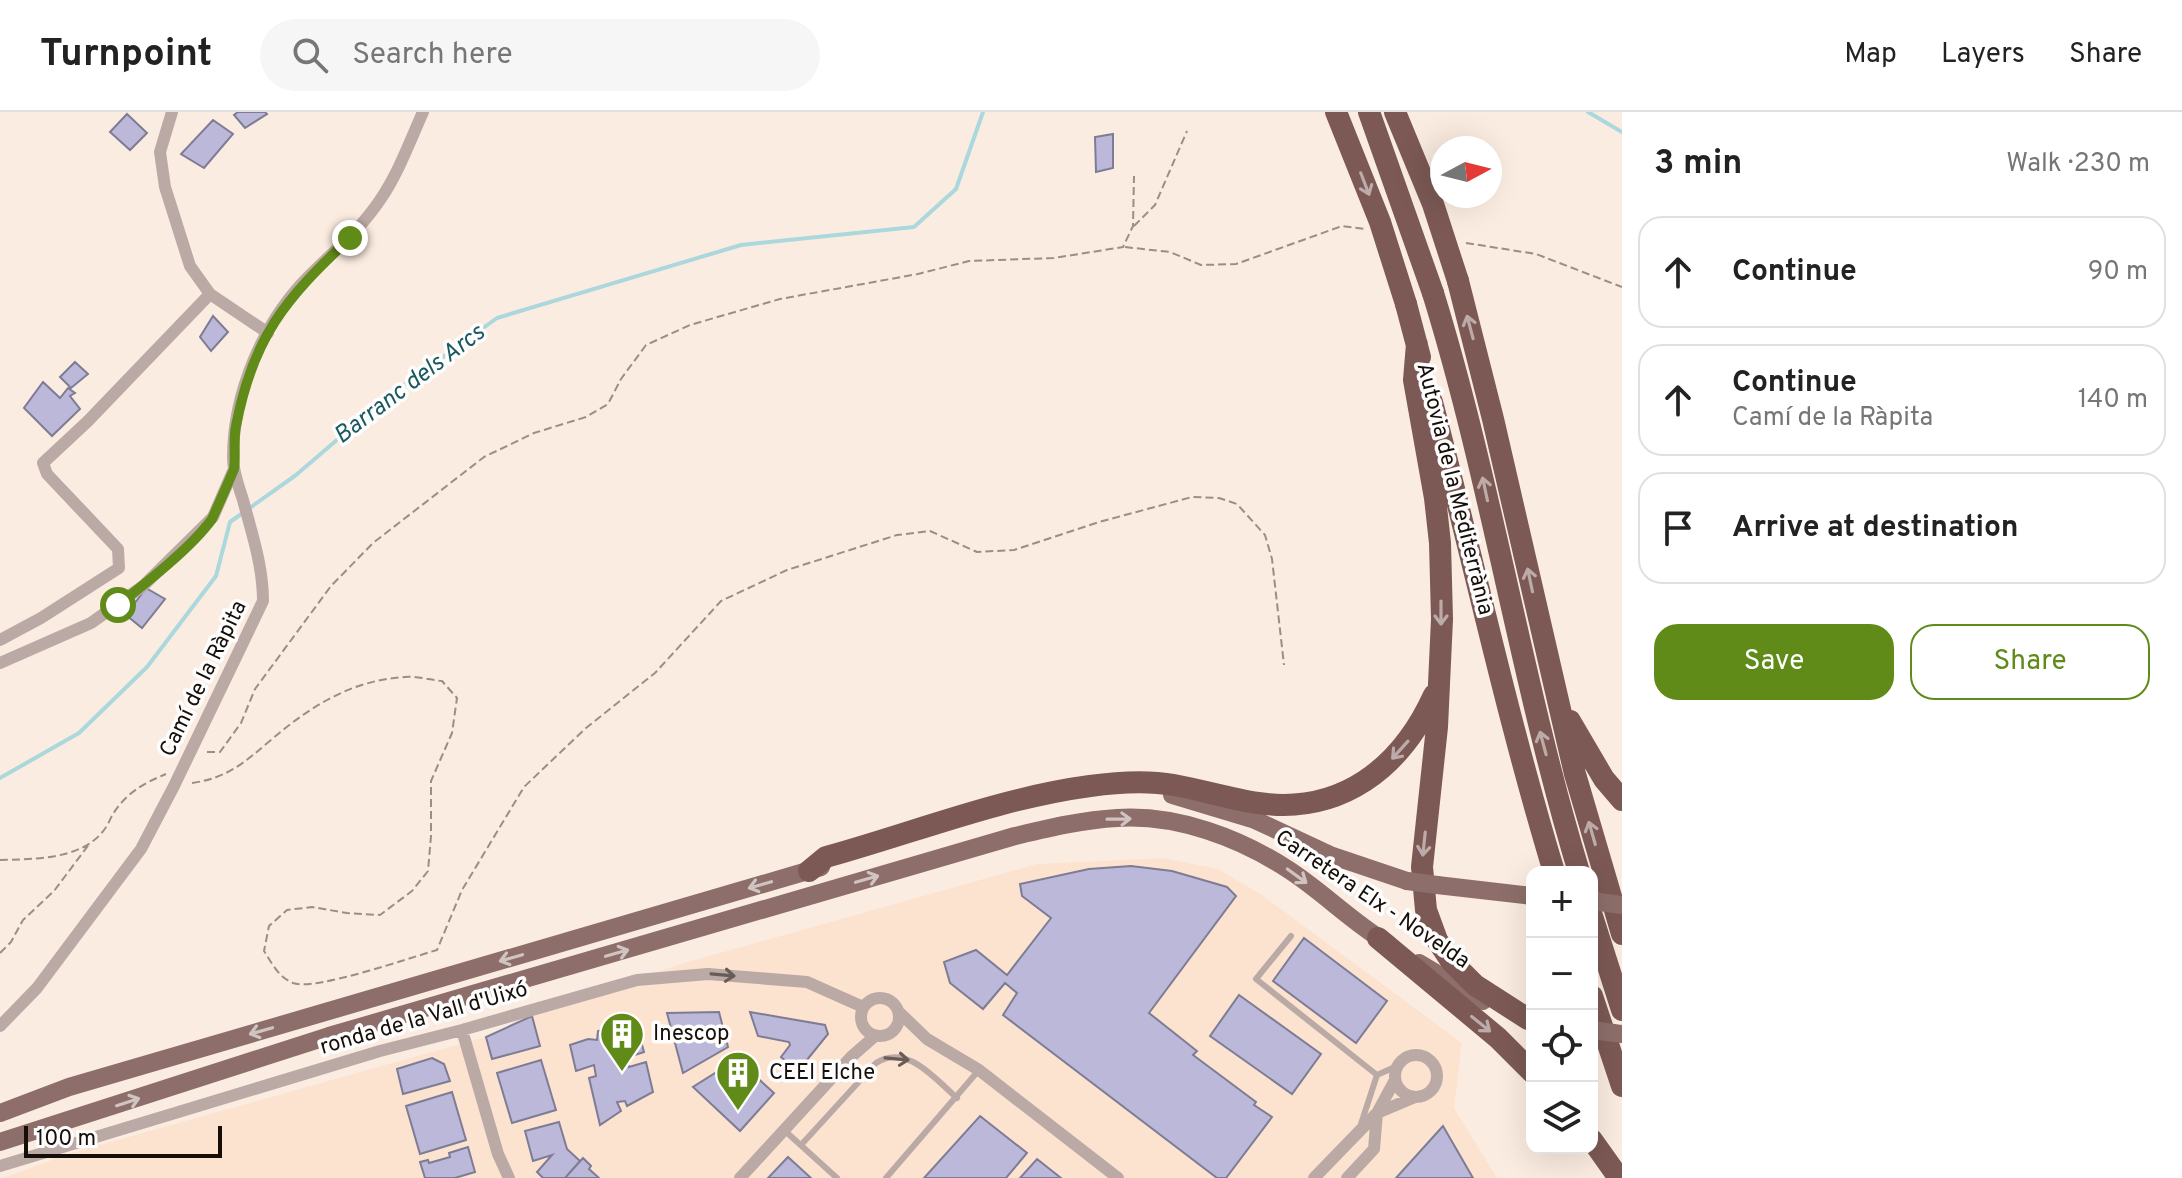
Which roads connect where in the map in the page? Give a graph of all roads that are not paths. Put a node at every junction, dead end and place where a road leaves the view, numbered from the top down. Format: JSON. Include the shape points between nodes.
{"nodes":[{"id":1,"x":172,"y":112,"type":"edge"},
{"id":2,"x":423,"y":112,"type":"edge"},
{"id":3,"x":1336,"y":112,"type":"edge"},
{"id":4,"x":1369,"y":112,"type":"edge"},
{"id":5,"x":1395,"y":112,"type":"edge"},
{"id":6,"x":210,"y":294,"type":"junction"},
{"id":7,"x":268,"y":333,"type":"junction"},
{"id":8,"x":1417,"y":344,"type":"junction"},
{"id":9,"x":234,"y":469,"type":"junction"},
{"id":10,"x":0,"y":640,"type":"edge"},
{"id":11,"x":0,"y":663,"type":"edge"},
{"id":12,"x":1553,"y":681,"type":"junction"},
{"id":13,"x":1440,"y":683,"type":"junction"},
{"id":14,"x":1622,"y":800,"type":"edge"},
{"id":15,"x":1552,"y":866,"type":"edge"},
{"id":16,"x":1577,"y":866,"type":"edge"},
{"id":17,"x":809,"y":871,"type":"junction"},
{"id":18,"x":1526,"y":896,"type":"edge"},
{"id":19,"x":1598,"y":902,"type":"edge"},
{"id":20,"x":1622,"y":905,"type":"edge"},
{"id":21,"x":1622,"y":934,"type":"edge"},
{"id":22,"x":1598,"y":935,"type":"edge"},
{"id":23,"x":1291,"y":936,"type":"dead end"},
{"id":24,"x":1378,"y":938,"type":"junction"},
{"id":25,"x":863,"y":1007,"type":"junction"},
{"id":26,"x":1597,"y":1010,"type":"edge"},
{"id":27,"x":1622,"y":1010,"type":"edge"},
{"id":28,"x":900,"y":1013,"type":"junction"},
{"id":29,"x":1526,"y":1017,"type":"edge"},
{"id":30,"x":1526,"y":1019,"type":"edge"},
{"id":31,"x":0,"y":1026,"type":"edge"},
{"id":32,"x":462,"y":1030,"type":"junction"},
{"id":33,"x":893,"y":1031,"type":"junction"},
{"id":34,"x":1598,"y":1031,"type":"edge"},
{"id":35,"x":869,"y":1032,"type":"junction"},
{"id":36,"x":1622,"y":1034,"type":"edge"},
{"id":37,"x":927,"y":1039,"type":"junction"},
{"id":38,"x":1397,"y":1066,"type":"junction"},
{"id":39,"x":1526,"y":1066,"type":"edge"},
{"id":40,"x":979,"y":1070,"type":"junction"},
{"id":41,"x":1377,"y":1075,"type":"junction"},
{"id":42,"x":1395,"y":1080,"type":"junction"},
{"id":43,"x":1622,"y":1086,"type":"edge"},
{"id":44,"x":1415,"y":1097,"type":"junction"},
{"id":45,"x":957,"y":1098,"type":"junction"},
{"id":46,"x":0,"y":1113,"type":"edge"},
{"id":47,"x":1377,"y":1113,"type":"junction"},
{"id":48,"x":784,"y":1130,"type":"junction"},
{"id":49,"x":1359,"y":1132,"type":"junction"},
{"id":50,"x":0,"y":1142,"type":"edge"},
{"id":51,"x":801,"y":1145,"type":"junction"},
{"id":52,"x":1598,"y":1148,"type":"edge"},
{"id":53,"x":0,"y":1166,"type":"edge"},
{"id":54,"x":509,"y":1178,"type":"edge"},
{"id":55,"x":740,"y":1178,"type":"edge"},
{"id":56,"x":837,"y":1178,"type":"edge"},
{"id":57,"x":886,"y":1178,"type":"edge"},
{"id":58,"x":1118,"y":1178,"type":"edge"},
{"id":59,"x":1314,"y":1178,"type":"edge"},
{"id":60,"x":1347,"y":1178,"type":"edge"},
{"id":61,"x":1619,"y":1178,"type":"edge"}],
"edges":[{"from":1,"to":6,"type":"street","via":[[160,152],[165,187],[190,266]]},
{"from":2,"to":7,"type":"street","name":"Camí de la Ràpita","via":[[382,199],[307,278]]},
{"from":3,"to":8,"type":"highway","name":"Autovia de la Mediterrània","one_way":true,"bridge":true,"via":[[1380,222]]},
{"from":16,"to":4,"type":"highway","name":"Autovia de la Mediterrània","one_way":true,"bridge":true,"via":[[1519,646],[1456,368]]},
{"from":12,"to":5,"type":"highway","one_way":true,"bridge":true,"via":[[1458,281]]},
{"from":6,"to":7,"type":"street"},
{"from":6,"to":10,"type":"street","via":[[43,463],[47,474],[118,549],[119,568]]},
{"from":7,"to":9,"type":"street","name":"Camí de la Ràpita","via":[[245,387],[235,430]]},
{"from":8,"to":13,"type":"highway","one_way":true,"via":[[1414,380],[1440,543]]},
{"from":8,"to":15,"type":"highway","name":"Autovia de la Mediterrània"},
{"from":9,"to":11,"type":"street","via":[[213,517],[143,586],[91,623]]},
{"from":9,"to":31,"type":"street","name":"Camí de la Ràpita","via":[[263,572],[263,601],[141,849],[37,988]]},
{"from":12,"to":14,"type":"highway","via":[[1577,735]]},
{"from":21,"to":12,"type":"highway","one_way":true},
{"from":13,"to":17,"type":"highway","one_way":true,"via":[[1401,750],[1360,784],[1323,800],[1290,805],[1172,785],[1088,786],[991,808],[826,857]]},
{"from":13,"to":29,"type":"highway","one_way":true,"via":[[1422,867],[1426,910],[1451,961],[1475,985]]},
{"from":17,"to":18,"type":"main road","name":"Carretera Elx - Novelda","bridge":true,"via":[[1040,803],[1138,792],[1176,795],[1242,815],[1330,855],[1407,881]]},
{"from":17,"to":46,"type":"main road","name":"Carretera Elx - Novelda","one_way":true,"via":[[69,1087]]},
{"from":19,"to":20,"type":"main road","bridge":true},
{"from":22,"to":27,"type":"highway"},
{"from":23,"to":41,"type":"lane","via":[[1256,979]]},
{"from":24,"to":30,"type":"main road","name":"Carretera Elx - Novelda","via":[[1492,1006]]},
{"from":24,"to":39,"type":"highway","one_way":true},
{"from":50,"to":24,"type":"main road","name":"Carretera Elx - Novelda","one_way":true,"via":[[329,1036],[1066,824],[1119,817],[1171,823],[1245,844],[1291,871]]},
{"from":25,"to":28,"type":"street","via":[[882,997]]},
{"from":32,"to":25,"type":"street","name":"ronda de la Vall d'Uixó","one_way":true,"via":[[637,980],[708,974],[807,982]]},
{"from":25,"to":35,"type":"street","via":[[861,1016]]},
{"from":26,"to":43,"type":"highway"},
{"from":28,"to":33,"type":"street"},
{"from":28,"to":37,"type":"street"},
{"from":32,"to":53,"type":"street","name":"ronda de la Vall d'Uixó"},
{"from":32,"to":54,"type":"street"},
{"from":33,"to":35,"type":"street"},
{"from":33,"to":37,"type":"street"},
{"from":34,"to":36,"type":"main road","bridge":true},
{"from":35,"to":48,"type":"street"},
{"from":37,"to":40,"type":"street"},
{"from":38,"to":41,"type":"lane"},
{"from":38,"to":42,"type":"street"},
{"from":38,"to":44,"type":"street","via":[[1415,1054],[1434,1065],[1432,1089]]},
{"from":40,"to":45,"type":"lane"},
{"from":40,"to":58,"type":"street"},
{"from":41,"to":49,"type":"lane"},
{"from":42,"to":44,"type":"street"},
{"from":42,"to":47,"type":"street"},
{"from":44,"to":47,"type":"street"},
{"from":51,"to":45,"type":"lane","one_way":true,"via":[[885,1057],[915,1061]]},
{"from":45,"to":57,"type":"lane"},
{"from":47,"to":49,"type":"street"},
{"from":47,"to":60,"type":"street","via":[[1374,1149]]},
{"from":48,"to":51,"type":"lane"},
{"from":48,"to":55,"type":"street"},
{"from":49,"to":59,"type":"street"},
{"from":51,"to":56,"type":"lane"},
{"from":52,"to":61,"type":"highway"}]}
